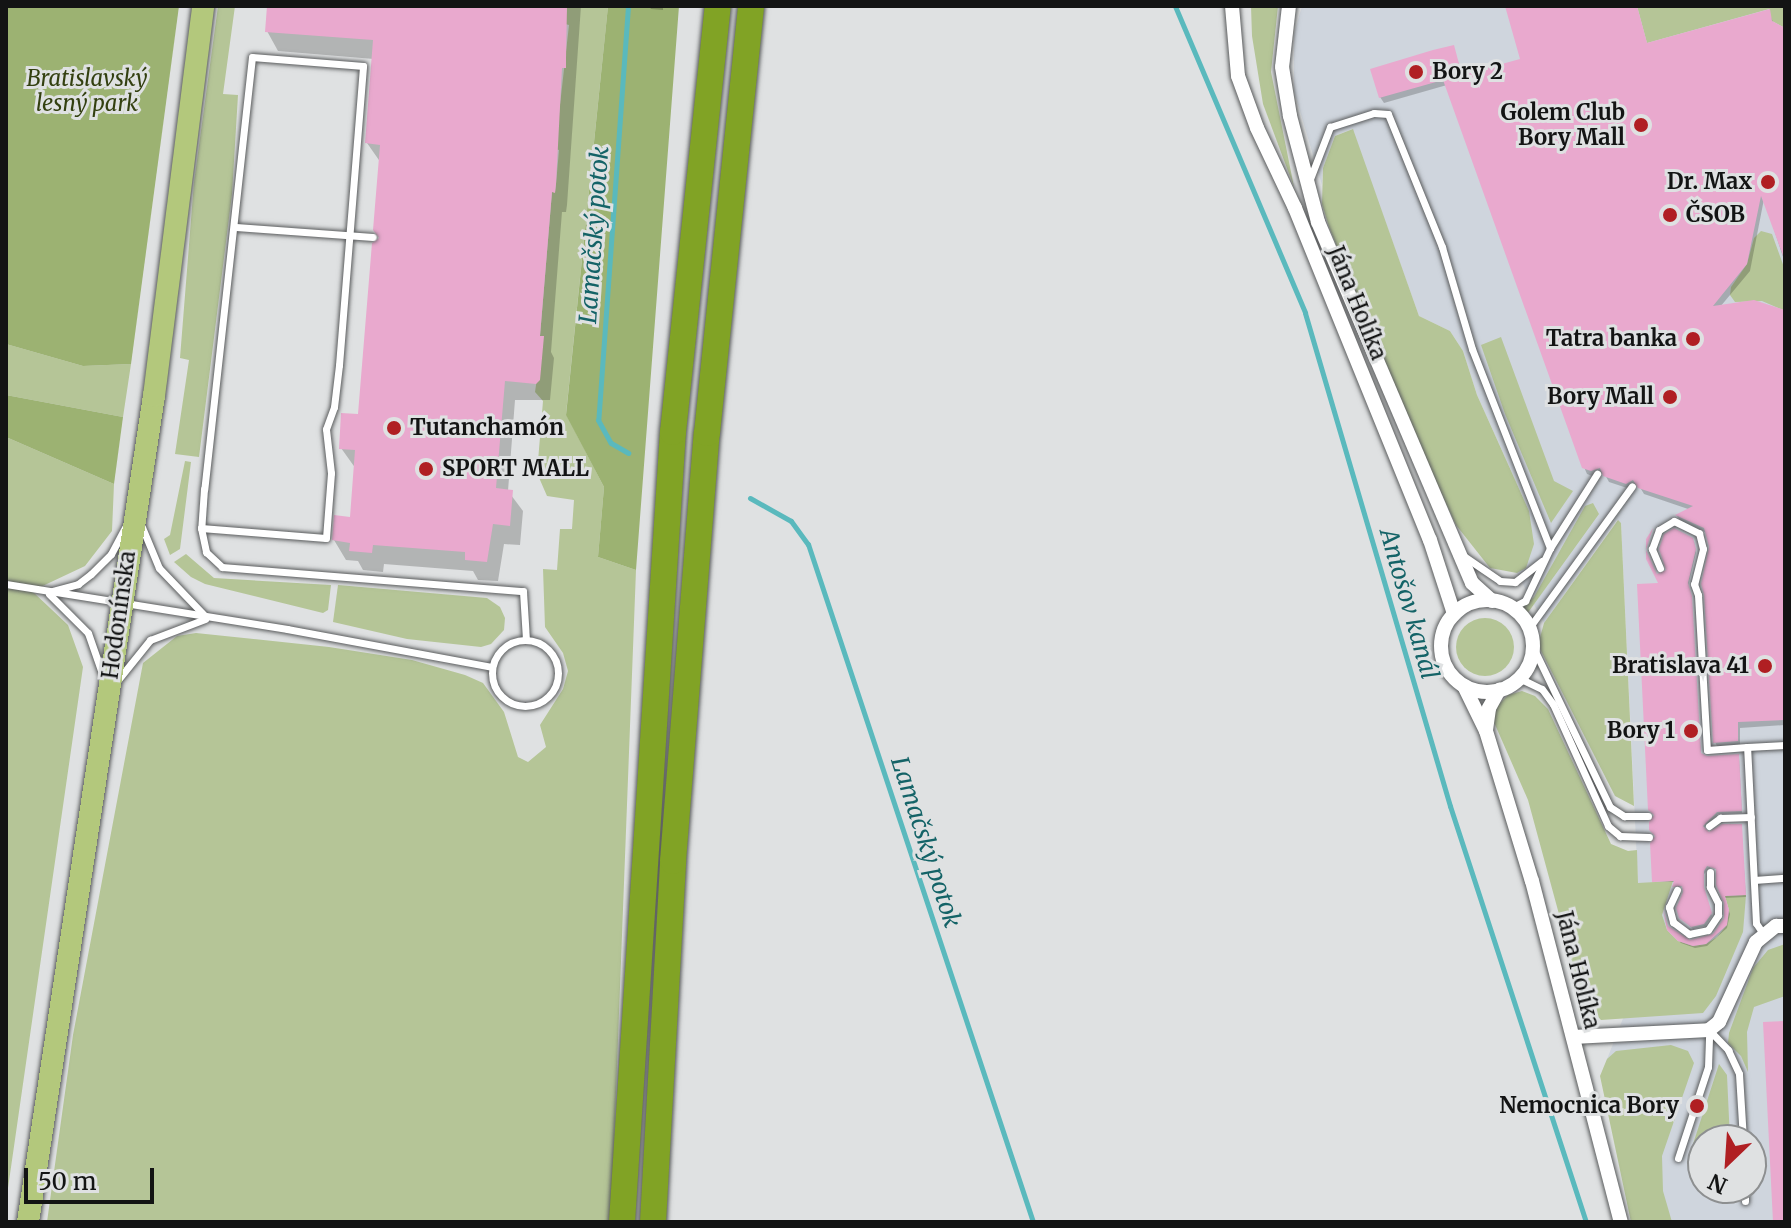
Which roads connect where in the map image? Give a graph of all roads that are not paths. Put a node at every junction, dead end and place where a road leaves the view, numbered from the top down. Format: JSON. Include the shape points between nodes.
{"nodes":[{"id":1,"x":203,"y":6,"type":"edge"},
{"id":2,"x":718,"y":6,"type":"edge"},
{"id":3,"x":751,"y":6,"type":"edge"},
{"id":4,"x":1232,"y":6,"type":"edge"},
{"id":5,"x":1289,"y":6,"type":"edge"},
{"id":6,"x":1308,"y":184,"type":"junction"},
{"id":7,"x":236,"y":227,"type":"junction"},
{"id":8,"x":349,"y":236,"type":"junction"},
{"id":9,"x":373,"y":237,"type":"dead end"},
{"id":10,"x":1597,"y":474,"type":"dead end"},
{"id":11,"x":1632,"y":486,"type":"dead end"},
{"id":12,"x":135,"y":510,"type":"junction"},
{"id":13,"x":201,"y":528,"type":"junction"},
{"id":14,"x":1550,"y":548,"type":"junction"},
{"id":15,"x":1459,"y":552,"type":"junction"},
{"id":16,"x":1544,"y":560,"type":"junction"},
{"id":17,"x":1660,"y":568,"type":"dead end"},
{"id":18,"x":6,"y":584,"type":"edge"},
{"id":19,"x":47,"y":592,"type":"junction"},
{"id":20,"x":1492,"y":601,"type":"junction"},
{"id":21,"x":120,"y":604,"type":"junction"},
{"id":22,"x":1511,"y":608,"type":"junction"},
{"id":23,"x":1454,"y":614,"type":"junction"},
{"id":24,"x":207,"y":618,"type":"junction"},
{"id":25,"x":1529,"y":628,"type":"junction"},
{"id":26,"x":526,"y":640,"type":"junction"},
{"id":27,"x":1532,"y":645,"type":"junction"},
{"id":28,"x":492,"y":667,"type":"junction"},
{"id":29,"x":1519,"y":678,"type":"junction"},
{"id":30,"x":1464,"y":686,"type":"junction"},
{"id":31,"x":1499,"y":690,"type":"junction"},
{"id":32,"x":108,"y":693,"type":"junction"},
{"id":33,"x":1486,"y":731,"type":"junction"},
{"id":34,"x":1785,"y":745,"type":"edge"},
{"id":35,"x":1747,"y":747,"type":"junction"},
{"id":36,"x":1648,"y":816,"type":"dead end"},
{"id":37,"x":1751,"y":817,"type":"junction"},
{"id":38,"x":1709,"y":826,"type":"dead end"},
{"id":39,"x":1649,"y":837,"type":"dead end"},
{"id":40,"x":1710,"y":872,"type":"dead end"},
{"id":41,"x":1785,"y":878,"type":"edge"},
{"id":42,"x":1754,"y":880,"type":"junction"},
{"id":43,"x":1677,"y":890,"type":"dead end"},
{"id":44,"x":1785,"y":926,"type":"edge"},
{"id":45,"x":1764,"y":935,"type":"junction"},
{"id":46,"x":1709,"y":1030,"type":"junction"},
{"id":47,"x":1573,"y":1037,"type":"junction"},
{"id":48,"x":1742,"y":1124,"type":"edge"},
{"id":49,"x":1678,"y":1158,"type":"dead end"},
{"id":50,"x":28,"y":1222,"type":"edge"},
{"id":51,"x":622,"y":1222,"type":"edge"},
{"id":52,"x":653,"y":1222,"type":"edge"},
{"id":53,"x":1621,"y":1222,"type":"edge"}],
"edges":[{"from":1,"to":12,"type":"main road","name":"Hodonínska"},
{"from":2,"to":51,"type":"highway","via":[[673,432]]},
{"from":3,"to":52,"type":"highway","via":[[707,433],[673,861]]},
{"from":4,"to":23,"type":"street","name":"Jána Holíka","via":[[1238,76],[1418,511]]},
{"from":5,"to":6,"type":"street","name":"Jána Holíka","via":[[1282,67]]},
{"from":6,"to":14,"type":"lane","via":[[1330,127],[1374,113],[1388,114],[1442,247],[1472,349]]},
{"from":6,"to":15,"type":"street","name":"Jána Holíka","via":[[1318,222]]},
{"from":7,"to":8,"type":"lane"},
{"from":7,"to":8,"type":"lane","via":[[252,57],[363,66]]},
{"from":7,"to":13,"type":"lane"},
{"from":8,"to":9,"type":"lane"},
{"from":8,"to":13,"type":"lane","via":[[334,407],[326,429],[331,473],[326,538]]},
{"from":10,"to":14,"type":"lane"},
{"from":11,"to":25,"type":"lane"},
{"from":12,"to":19,"type":"lane","via":[[111,554],[91,574],[78,584]]},
{"from":12,"to":21,"type":"main road","name":"Hodonínska"},
{"from":12,"to":24,"type":"lane","via":[[159,568]]},
{"from":13,"to":26,"type":"lane","via":[[206,552],[222,567],[523,591]]},
{"from":14,"to":16,"type":"lane"},
{"from":15,"to":16,"type":"lane","via":[[1500,581],[1515,582]]},
{"from":15,"to":20,"type":"street","name":"Jána Holíka","via":[[1472,583]]},
{"from":16,"to":22,"type":"lane","via":[[1525,601]]},
{"from":17,"to":35,"type":"lane","via":[[1652,549],[1659,530],[1674,521],[1699,533],[1703,549],[1694,584],[1707,750]]},
{"from":18,"to":19,"type":"lane"},
{"from":19,"to":21,"type":"lane"},
{"from":19,"to":32,"type":"lane","via":[[88,633]]},
{"from":20,"to":22,"type":"street"},
{"from":20,"to":23,"type":"street","via":[[1474,602]]},
{"from":21,"to":24,"type":"lane"},
{"from":21,"to":32,"type":"main road","name":"Hodonínska"},
{"from":22,"to":25,"type":"street"},
{"from":23,"to":30,"type":"street","via":[[1444,629],[1441,649],[1447,668]]},
{"from":24,"to":28,"type":"lane"},
{"from":24,"to":32,"type":"lane","via":[[150,640]]},
{"from":25,"to":27,"type":"street"},
{"from":26,"to":28,"type":"lane","via":[[508,644]]},
{"from":26,"to":28,"type":"lane","via":[[546,646],[558,664],[557,684],[544,701],[524,706],[503,698]]},
{"from":27,"to":29,"type":"street"},
{"from":27,"to":36,"type":"lane","via":[[1610,807],[1624,816]]},
{"from":29,"to":31,"type":"street"},
{"from":29,"to":39,"type":"lane","via":[[1542,689],[1553,704],[1608,826],[1620,836]]},
{"from":30,"to":31,"type":"street"},
{"from":30,"to":33,"type":"street","name":"Jána Holíka"},
{"from":31,"to":33,"type":"street","via":[[1489,708]]},
{"from":32,"to":50,"type":"main road","name":"Hodonínska"},
{"from":33,"to":47,"type":"street","name":"Jána Holíka"},
{"from":34,"to":35,"type":"lane"},
{"from":35,"to":37,"type":"lane"},
{"from":37,"to":38,"type":"lane","via":[[1720,818]]},
{"from":37,"to":42,"type":"lane"},
{"from":40,"to":43,"type":"lane","via":[[1718,915],[1708,930],[1689,934],[1673,922],[1669,907]]},
{"from":41,"to":42,"type":"lane"},
{"from":42,"to":45,"type":"lane","via":[[1756,923]]},
{"from":44,"to":45,"type":"street"},
{"from":45,"to":46,"type":"street","via":[[1719,1022]]},
{"from":46,"to":47,"type":"street"},
{"from":46,"to":48,"type":"lane","via":[[1728,1050],[1739,1074]]},
{"from":46,"to":49,"type":"lane","via":[[1708,1067]]},
{"from":47,"to":53,"type":"street","name":"Jána Holíka"}]}
